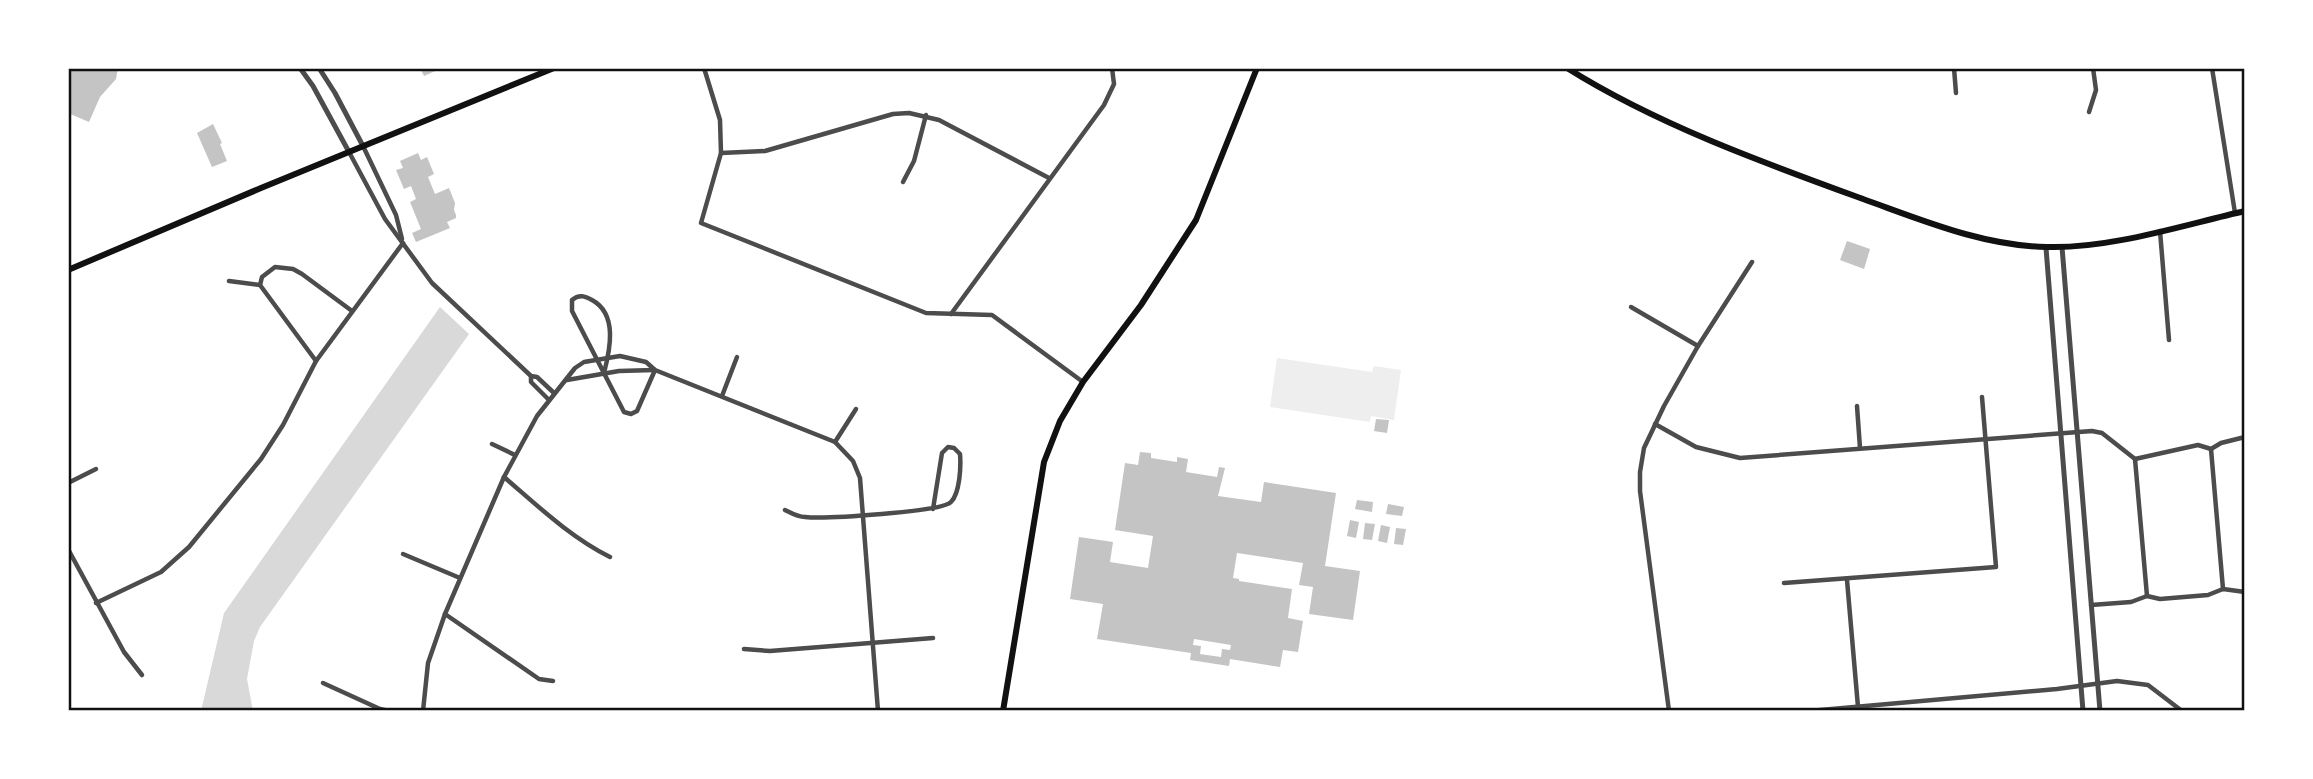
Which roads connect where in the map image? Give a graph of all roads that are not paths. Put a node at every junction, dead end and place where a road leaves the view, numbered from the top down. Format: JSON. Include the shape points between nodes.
{"nodes":[{"id":1,"x":300,"y":68,"type":"edge"},
{"id":2,"x":320,"y":68,"type":"edge"},
{"id":3,"x":554,"y":68,"type":"edge"},
{"id":4,"x":704,"y":68,"type":"edge"},
{"id":5,"x":1112,"y":68,"type":"edge"},
{"id":6,"x":1257,"y":68,"type":"edge"},
{"id":7,"x":1567,"y":68,"type":"edge"},
{"id":8,"x":1954,"y":68,"type":"edge"},
{"id":9,"x":2093,"y":68,"type":"edge"},
{"id":10,"x":2212,"y":68,"type":"edge"},
{"id":11,"x":536,"y":71,"type":"edge"},
{"id":12,"x":1956,"y":93,"type":"dead end"},
{"id":13,"x":2089,"y":112,"type":"dead end"},
{"id":14,"x":926,"y":116,"type":"junction"},
{"id":15,"x":363,"y":146,"type":"junction"},
{"id":16,"x":349,"y":152,"type":"junction"},
{"id":17,"x":722,"y":153,"type":"junction"},
{"id":18,"x":1049,"y":178,"type":"junction"},
{"id":19,"x":903,"y":181,"type":"dead end"},
{"id":20,"x":2245,"y":211,"type":"edge"},
{"id":21,"x":2235,"y":214,"type":"junction"},
{"id":22,"x":2160,"y":230,"type":"junction"},
{"id":23,"x":403,"y":243,"type":"junction"},
{"id":24,"x":2046,"y":247,"type":"junction"},
{"id":25,"x":2062,"y":247,"type":"junction"},
{"id":26,"x":1752,"y":262,"type":"dead end"},
{"id":27,"x":68,"y":270,"type":"edge"},
{"id":28,"x":229,"y":281,"type":"dead end"},
{"id":29,"x":260,"y":285,"type":"junction"},
{"id":30,"x":1631,"y":307,"type":"dead end"},
{"id":31,"x":352,"y":311,"type":"junction"},
{"id":32,"x":951,"y":314,"type":"junction"},
{"id":33,"x":2169,"y":340,"type":"dead end"},
{"id":34,"x":1698,"y":346,"type":"junction"},
{"id":35,"x":608,"y":356,"type":"junction"},
{"id":36,"x":737,"y":357,"type":"dead end"},
{"id":37,"x":597,"y":359,"type":"junction"},
{"id":38,"x":316,"y":361,"type":"junction"},
{"id":39,"x":655,"y":370,"type":"junction"},
{"id":40,"x":604,"y":373,"type":"junction"},
{"id":41,"x":531,"y":376,"type":"junction"},
{"id":42,"x":567,"y":380,"type":"junction"},
{"id":43,"x":1083,"y":382,"type":"junction"},
{"id":44,"x":554,"y":394,"type":"junction"},
{"id":45,"x":722,"y":396,"type":"junction"},
{"id":46,"x":1982,"y":397,"type":"dead end"},
{"id":47,"x":549,"y":400,"type":"junction"},
{"id":48,"x":1857,"y":406,"type":"dead end"},
{"id":49,"x":856,"y":409,"type":"dead end"},
{"id":50,"x":1655,"y":424,"type":"junction"},
{"id":51,"x":2077,"y":432,"type":"junction"},
{"id":52,"x":2061,"y":433,"type":"junction"},
{"id":53,"x":2245,"y":437,"type":"edge"},
{"id":54,"x":1985,"y":439,"type":"junction"},
{"id":55,"x":835,"y":442,"type":"junction"},
{"id":56,"x":492,"y":444,"type":"dead end"},
{"id":57,"x":1860,"y":449,"type":"junction"},
{"id":58,"x":2211,"y":449,"type":"junction"},
{"id":59,"x":515,"y":455,"type":"junction"},
{"id":60,"x":2135,"y":459,"type":"junction"},
{"id":61,"x":96,"y":469,"type":"dead end"},
{"id":62,"x":504,"y":477,"type":"junction"},
{"id":63,"x":68,"y":483,"type":"edge"},
{"id":64,"x":933,"y":509,"type":"junction"},
{"id":65,"x":785,"y":510,"type":"dead end"},
{"id":66,"x":863,"y":514,"type":"junction"},
{"id":67,"x":68,"y":549,"type":"edge"},
{"id":68,"x":403,"y":554,"type":"dead end"},
{"id":69,"x":610,"y":557,"type":"dead end"},
{"id":70,"x":460,"y":578,"type":"junction"},
{"id":71,"x":1847,"y":580,"type":"junction"},
{"id":72,"x":1784,"y":583,"type":"dead end"},
{"id":73,"x":2223,"y":589,"type":"junction"},
{"id":74,"x":2245,"y":592,"type":"edge"},
{"id":75,"x":2147,"y":596,"type":"junction"},
{"id":76,"x":96,"y":603,"type":"junction"},
{"id":77,"x":2091,"y":605,"type":"junction"},
{"id":78,"x":445,"y":614,"type":"junction"},
{"id":79,"x":933,"y":638,"type":"dead end"},
{"id":80,"x":874,"y":641,"type":"junction"},
{"id":81,"x":744,"y":649,"type":"dead end"},
{"id":82,"x":142,"y":675,"type":"dead end"},
{"id":83,"x":553,"y":681,"type":"dead end"},
{"id":84,"x":2098,"y":682,"type":"junction"},
{"id":85,"x":323,"y":683,"type":"dead end"},
{"id":86,"x":2081,"y":686,"type":"junction"},
{"id":87,"x":1858,"y":707,"type":"junction"},
{"id":88,"x":389,"y":711,"type":"edge"},
{"id":89,"x":423,"y":711,"type":"edge"},
{"id":90,"x":878,"y":711,"type":"edge"},
{"id":91,"x":1003,"y":711,"type":"edge"},
{"id":92,"x":1669,"y":711,"type":"edge"},
{"id":93,"x":1809,"y":711,"type":"edge"},
{"id":94,"x":2084,"y":711,"type":"edge"},
{"id":95,"x":2100,"y":711,"type":"edge"},
{"id":96,"x":2182,"y":711,"type":"edge"}],
"edges":[{"from":1,"to":16,"type":"street"},
{"from":2,"to":15,"type":"street"},
{"from":3,"to":11,"type":"main road"},
{"from":4,"to":17,"type":"street","via":[[720,120]]},
{"from":5,"to":18,"type":"street","via":[[1114,84],[1104,105]]},
{"from":6,"to":43,"type":"main road","via":[[1196,220],[1141,305]]},
{"from":7,"to":24,"type":"main road","via":[[1631,104],[1778,168],[1938,226],[1996,242]]},
{"from":8,"to":12,"type":"street"},
{"from":9,"to":13,"type":"street","via":[[2096,90]]},
{"from":10,"to":21,"type":"street"},
{"from":11,"to":15,"type":"main road"},
{"from":14,"to":17,"type":"street","via":[[893,114],[765,151]]},
{"from":14,"to":18,"type":"street"},
{"from":14,"to":19,"type":"street","via":[[914,162]]},
{"from":15,"to":16,"type":"main road"},
{"from":15,"to":23,"type":"street","via":[[396,215]]},
{"from":16,"to":23,"type":"street"},
{"from":16,"to":27,"type":"main road"},
{"from":17,"to":32,"type":"street","via":[[701,223],[926,313]]},
{"from":18,"to":32,"type":"street"},
{"from":20,"to":21,"type":"main road"},
{"from":21,"to":22,"type":"main road"},
{"from":22,"to":25,"type":"main road"},
{"from":22,"to":33,"type":"street"},
{"from":23,"to":31,"type":"street"},
{"from":23,"to":41,"type":"street","via":[[432,284]]},
{"from":24,"to":25,"type":"main road"},
{"from":24,"to":52,"type":"street"},
{"from":25,"to":51,"type":"street"},
{"from":26,"to":34,"type":"street"},
{"from":28,"to":29,"type":"street"},
{"from":29,"to":31,"type":"street","via":[[262,277],[275,267],[293,269]]},
{"from":29,"to":38,"type":"street"},
{"from":30,"to":34,"type":"street"},
{"from":31,"to":38,"type":"street"},
{"from":32,"to":43,"type":"street","via":[[992,315]]},
{"from":34,"to":50,"type":"street"},
{"from":35,"to":37,"type":"street"},
{"from":35,"to":37,"type":"street","via":[[610,328],[605,312],[595,302],[577,296],[572,311]]},
{"from":35,"to":39,"type":"street","via":[[631,357]]},
{"from":35,"to":40,"type":"street"},
{"from":36,"to":45,"type":"street"},
{"from":37,"to":40,"type":"street"},
{"from":37,"to":42,"type":"street","via":[[580,365]]},
{"from":38,"to":76,"type":"street","via":[[261,459],[189,547],[161,572]]},
{"from":39,"to":40,"type":"street"},
{"from":39,"to":40,"type":"street","via":[[640,407],[631,414],[622,410]]},
{"from":39,"to":45,"type":"street"},
{"from":40,"to":42,"type":"street"},
{"from":41,"to":44,"type":"street"},
{"from":41,"to":47,"type":"street","via":[[531,382]]},
{"from":42,"to":44,"type":"street"},
{"from":43,"to":91,"type":"main road","via":[[1044,461]]},
{"from":44,"to":47,"type":"street"},
{"from":45,"to":55,"type":"street"},
{"from":46,"to":54,"type":"street"},
{"from":47,"to":59,"type":"street"},
{"from":48,"to":57,"type":"street"},
{"from":49,"to":55,"type":"street"},
{"from":50,"to":57,"type":"street","via":[[1696,447],[1740,458]]},
{"from":50,"to":92,"type":"street","via":[[1644,448],[1640,491]]},
{"from":51,"to":52,"type":"street"},
{"from":51,"to":60,"type":"street","via":[[2102,433]]},
{"from":51,"to":77,"type":"street"},
{"from":52,"to":54,"type":"street"},
{"from":52,"to":86,"type":"street"},
{"from":53,"to":58,"type":"street"},
{"from":54,"to":57,"type":"street"},
{"from":54,"to":71,"type":"street","via":[[1996,567]]},
{"from":55,"to":66,"type":"street","via":[[857,468]]},
{"from":56,"to":59,"type":"street"},
{"from":58,"to":60,"type":"street","via":[[2198,445]]},
{"from":58,"to":73,"type":"street"},
{"from":59,"to":62,"type":"street"},
{"from":60,"to":75,"type":"street"},
{"from":61,"to":63,"type":"street"},
{"from":62,"to":69,"type":"street","via":[[557,523]]},
{"from":62,"to":70,"type":"street"},
{"from":64,"to":64,"type":"street","via":[[951,503],[956,494],[960,460],[954,448],[942,453]]},
{"from":64,"to":66,"type":"street"},
{"from":65,"to":66,"type":"street","via":[[804,517]]},
{"from":66,"to":80,"type":"street"},
{"from":67,"to":76,"type":"street"},
{"from":68,"to":70,"type":"street"},
{"from":70,"to":78,"type":"street"},
{"from":71,"to":72,"type":"street"},
{"from":71,"to":87,"type":"street"},
{"from":73,"to":74,"type":"street"},
{"from":73,"to":75,"type":"street","via":[[2208,595]]},
{"from":75,"to":77,"type":"street"},
{"from":76,"to":82,"type":"street"},
{"from":77,"to":84,"type":"street"},
{"from":78,"to":83,"type":"street","via":[[539,679]]},
{"from":78,"to":89,"type":"street","via":[[428,663]]},
{"from":79,"to":80,"type":"street"},
{"from":80,"to":81,"type":"street","via":[[770,651]]},
{"from":80,"to":90,"type":"street"},
{"from":84,"to":86,"type":"street"},
{"from":84,"to":95,"type":"street"},
{"from":84,"to":96,"type":"street","via":[[2148,685]]},
{"from":85,"to":88,"type":"street"},
{"from":86,"to":87,"type":"street"},
{"from":86,"to":94,"type":"street"},
{"from":87,"to":93,"type":"street"}]}
